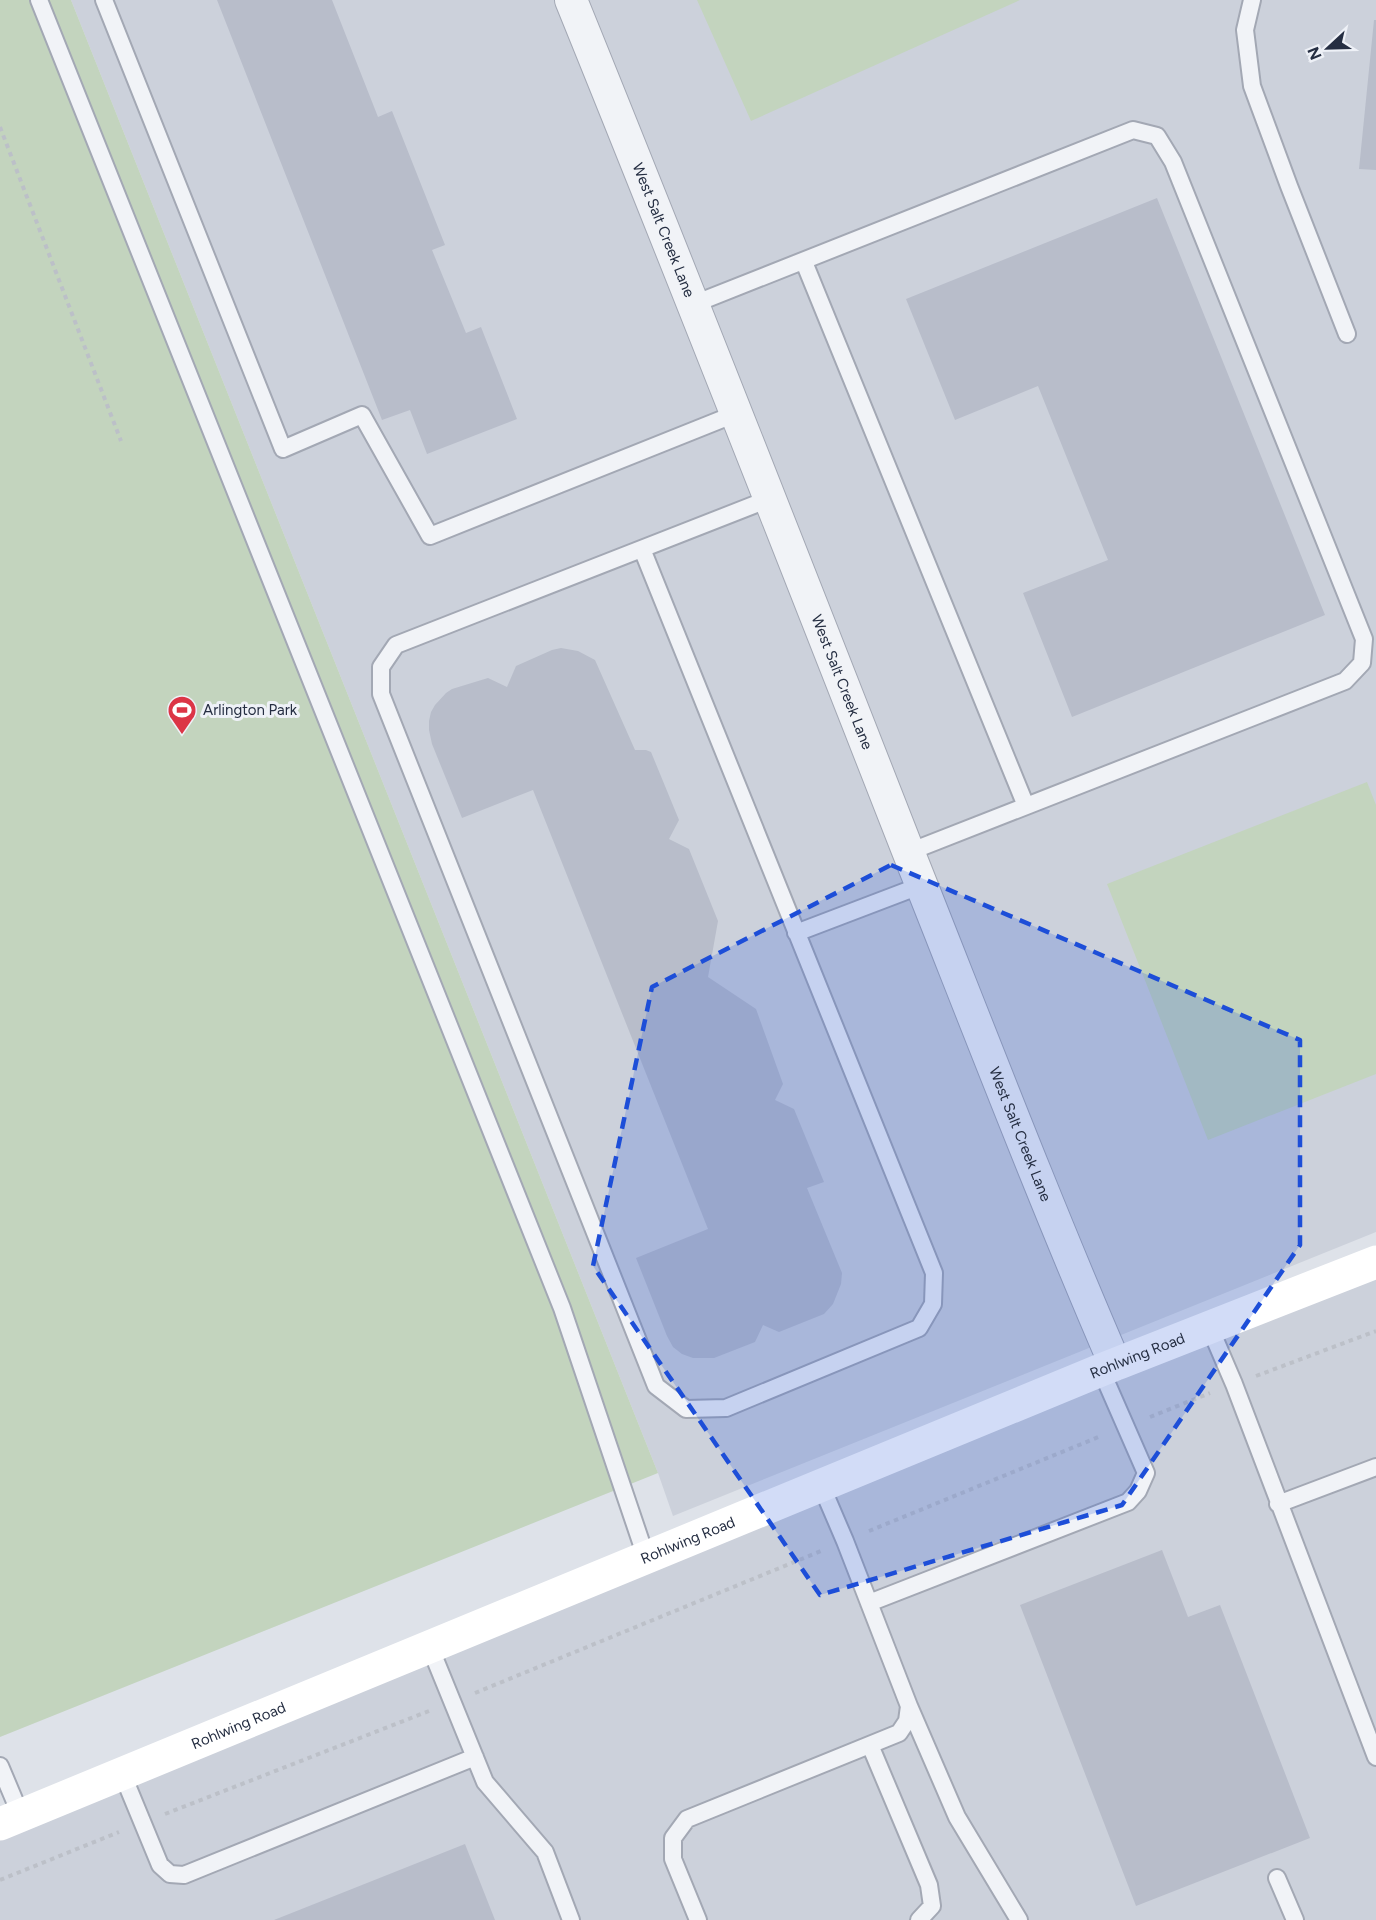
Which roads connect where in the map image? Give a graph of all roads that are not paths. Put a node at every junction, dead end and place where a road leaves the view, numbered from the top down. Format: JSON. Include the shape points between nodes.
{"nodes":[{"id":1,"x":39,"y":0,"type":"edge"},
{"id":2,"x":104,"y":0,"type":"edge"},
{"id":3,"x":571,"y":0,"type":"edge"},
{"id":4,"x":1252,"y":0,"type":"edge"},
{"id":5,"x":804,"y":262,"type":"junction"},
{"id":6,"x":694,"y":304,"type":"junction"},
{"id":7,"x":1347,"y":334,"type":"dead end"},
{"id":8,"x":735,"y":414,"type":"junction"},
{"id":9,"x":769,"y":499,"type":"junction"},
{"id":10,"x":642,"y":549,"type":"junction"},
{"id":11,"x":1026,"y":806,"type":"junction"},
{"id":12,"x":909,"y":852,"type":"junction"},
{"id":13,"x":922,"y":885,"type":"junction"},
{"id":14,"x":796,"y":933,"type":"junction"},
{"id":15,"x":1376,"y":1262,"type":"edge"},
{"id":16,"x":1210,"y":1328,"type":"junction"},
{"id":17,"x":1108,"y":1367,"type":"junction"},
{"id":18,"x":1376,"y":1467,"type":"edge"},
{"id":19,"x":821,"y":1485,"type":"junction"},
{"id":20,"x":1278,"y":1504,"type":"junction"},
{"id":21,"x":646,"y":1557,"type":"junction"},
{"id":22,"x":869,"y":1603,"type":"junction"},
{"id":23,"x":430,"y":1647,"type":"junction"},
{"id":24,"x":909,"y":1706,"type":"junction"},
{"id":25,"x":870,"y":1745,"type":"junction"},
{"id":26,"x":475,"y":1757,"type":"junction"},
{"id":27,"x":1376,"y":1757,"type":"edge"},
{"id":28,"x":0,"y":1766,"type":"edge"},
{"id":29,"x":123,"y":1773,"type":"junction"},
{"id":30,"x":10,"y":1820,"type":"edge"},
{"id":31,"x":1277,"y":1878,"type":"dead end"},
{"id":32,"x":571,"y":1920,"type":"edge"},
{"id":33,"x":698,"y":1920,"type":"edge"},
{"id":34,"x":919,"y":1920,"type":"edge"},
{"id":35,"x":1019,"y":1920,"type":"edge"},
{"id":36,"x":1294,"y":1920,"type":"edge"}],
"edges":[{"from":1,"to":21,"type":"lane","via":[[562,1308]]},
{"from":2,"to":8,"type":"lane","via":[[283,449],[362,415],[430,536]]},
{"from":3,"to":6,"type":"street","name":"West Salt Creek Lane"},
{"from":4,"to":7,"type":"lane","via":[[1245,30],[1252,86]]},
{"from":5,"to":6,"type":"lane"},
{"from":5,"to":11,"type":"lane"},
{"from":5,"to":11,"type":"lane","via":[[1133,130],[1157,136],[1173,162],[1364,639],[1362,663],[1345,681]]},
{"from":6,"to":8,"type":"street","name":"West Salt Creek Lane"},
{"from":8,"to":9,"type":"street","name":"West Salt Creek Lane"},
{"from":9,"to":10,"type":"lane"},
{"from":9,"to":12,"type":"street","name":"West Salt Creek Lane"},
{"from":10,"to":14,"type":"lane"},
{"from":10,"to":14,"type":"lane","via":[[396,645],[381,667],[381,694],[656,1386],[686,1409],[726,1408],[919,1328],[933,1304],[934,1273]]},
{"from":11,"to":12,"type":"lane"},
{"from":12,"to":13,"type":"street","name":"West Salt Creek Lane"},
{"from":13,"to":14,"type":"lane"},
{"from":13,"to":17,"type":"street","name":"West Salt Creek Lane","via":[[1080,1283]]},
{"from":15,"to":16,"type":"main road","name":"Rohlwing Road"},
{"from":16,"to":17,"type":"main road","name":"Rohlwing Road"},
{"from":16,"to":20,"type":"lane"},
{"from":17,"to":19,"type":"main road","name":"Rohlwing Road"},
{"from":17,"to":22,"type":"lane","via":[[1125,1426],[1146,1473],[1128,1502]]},
{"from":18,"to":20,"type":"lane"},
{"from":19,"to":21,"type":"main road","name":"Rohlwing Road"},
{"from":19,"to":22,"type":"lane"},
{"from":20,"to":27,"type":"lane"},
{"from":21,"to":23,"type":"main road","name":"Rohlwing Road"},
{"from":22,"to":24,"type":"lane"},
{"from":23,"to":26,"type":"lane"},
{"from":23,"to":29,"type":"main road","name":"Rohlwing Road"},
{"from":24,"to":25,"type":"lane","via":[[907,1721],[899,1733]]},
{"from":24,"to":35,"type":"lane","via":[[957,1817]]},
{"from":25,"to":33,"type":"lane","via":[[687,1819],[673,1838],[673,1858]]},
{"from":25,"to":34,"type":"lane","via":[[929,1885],[932,1906]]},
{"from":26,"to":29,"type":"lane","via":[[184,1875],[170,1874],[160,1865]]},
{"from":26,"to":32,"type":"lane","via":[[485,1782],[545,1852]]},
{"from":28,"to":30,"type":"lane"},
{"from":29,"to":30,"type":"main road","name":"Rohlwing Road"},
{"from":31,"to":36,"type":"lane"}]}
